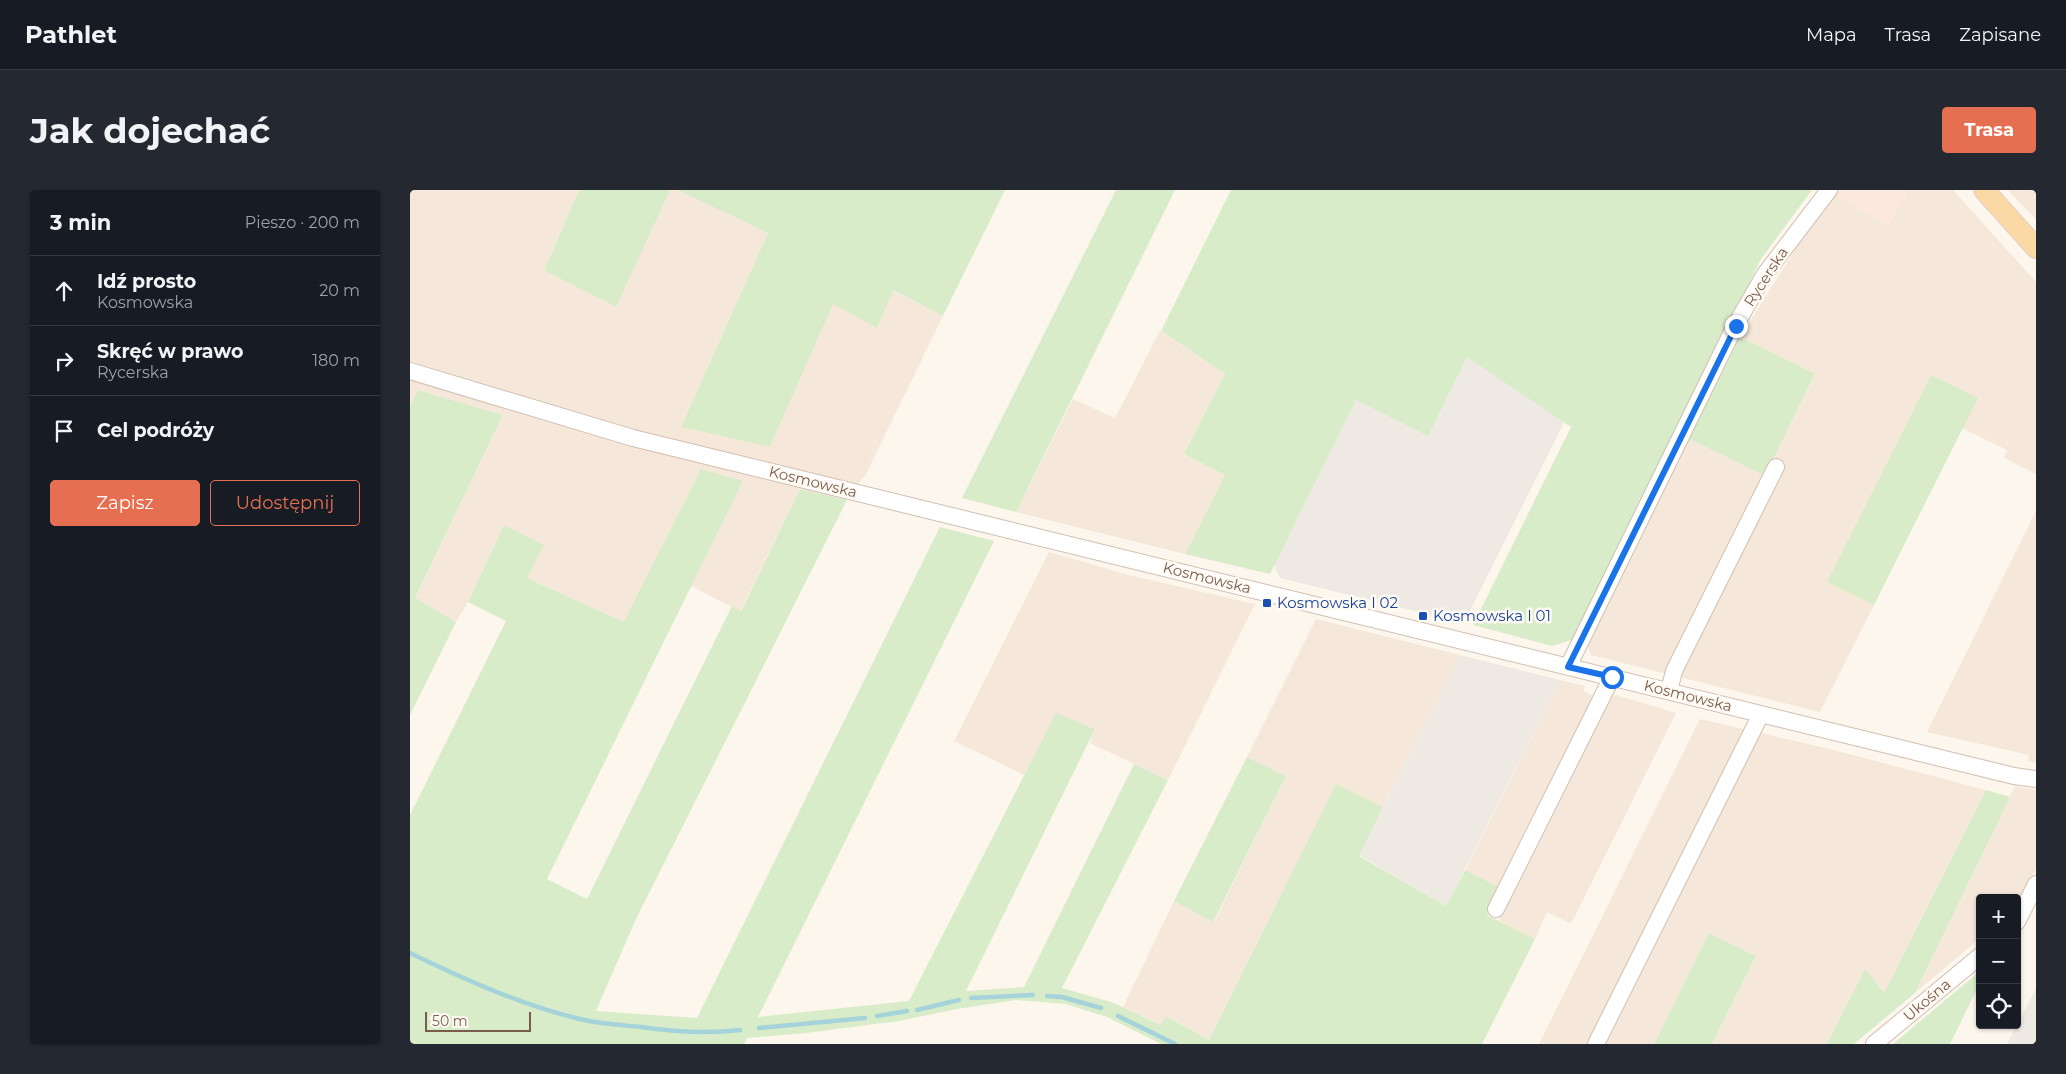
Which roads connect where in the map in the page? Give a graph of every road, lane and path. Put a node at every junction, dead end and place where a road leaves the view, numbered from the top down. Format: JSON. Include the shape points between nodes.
{"nodes":[{"id":1,"x":1829,"y":190,"type":"edge"},
{"id":2,"x":1984,"y":190,"type":"edge"},
{"id":3,"x":2036,"y":248,"type":"edge"},
{"id":4,"x":410,"y":371,"type":"edge"},
{"id":5,"x":1776,"y":467,"type":"dead end"},
{"id":6,"x":1568,"y":667,"type":"junction"},
{"id":7,"x":1612,"y":677,"type":"junction"},
{"id":8,"x":1669,"y":691,"type":"junction"},
{"id":9,"x":1761,"y":714,"type":"junction"},
{"id":10,"x":2036,"y":779,"type":"edge"},
{"id":11,"x":2036,"y":884,"type":"edge"},
{"id":12,"x":1496,"y":909,"type":"dead end"},
{"id":13,"x":2021,"y":914,"type":"edge"},
{"id":14,"x":1976,"y":959,"type":"edge"},
{"id":15,"x":1596,"y":1044,"type":"edge"},
{"id":16,"x":1874,"y":1044,"type":"edge"}],
"edges":[{"from":1,"to":6,"type":"street","name":"Rycerska","via":[[1764,274]]},
{"from":2,"to":3,"type":"main road"},
{"from":4,"to":6,"type":"street","name":"Kosmowska","via":[[633,438]]},
{"from":5,"to":8,"type":"street","via":[[1674,671]]},
{"from":6,"to":7,"type":"street","name":"Kosmowska"},
{"from":7,"to":8,"type":"street","name":"Kosmowska"},
{"from":7,"to":12,"type":"street"},
{"from":8,"to":9,"type":"street","name":"Kosmowska"},
{"from":9,"to":10,"type":"street","name":"Kosmowska"},
{"from":9,"to":15,"type":"street"},
{"from":11,"to":13,"type":"street"},
{"from":14,"to":16,"type":"street","name":"Ukośna"}]}
